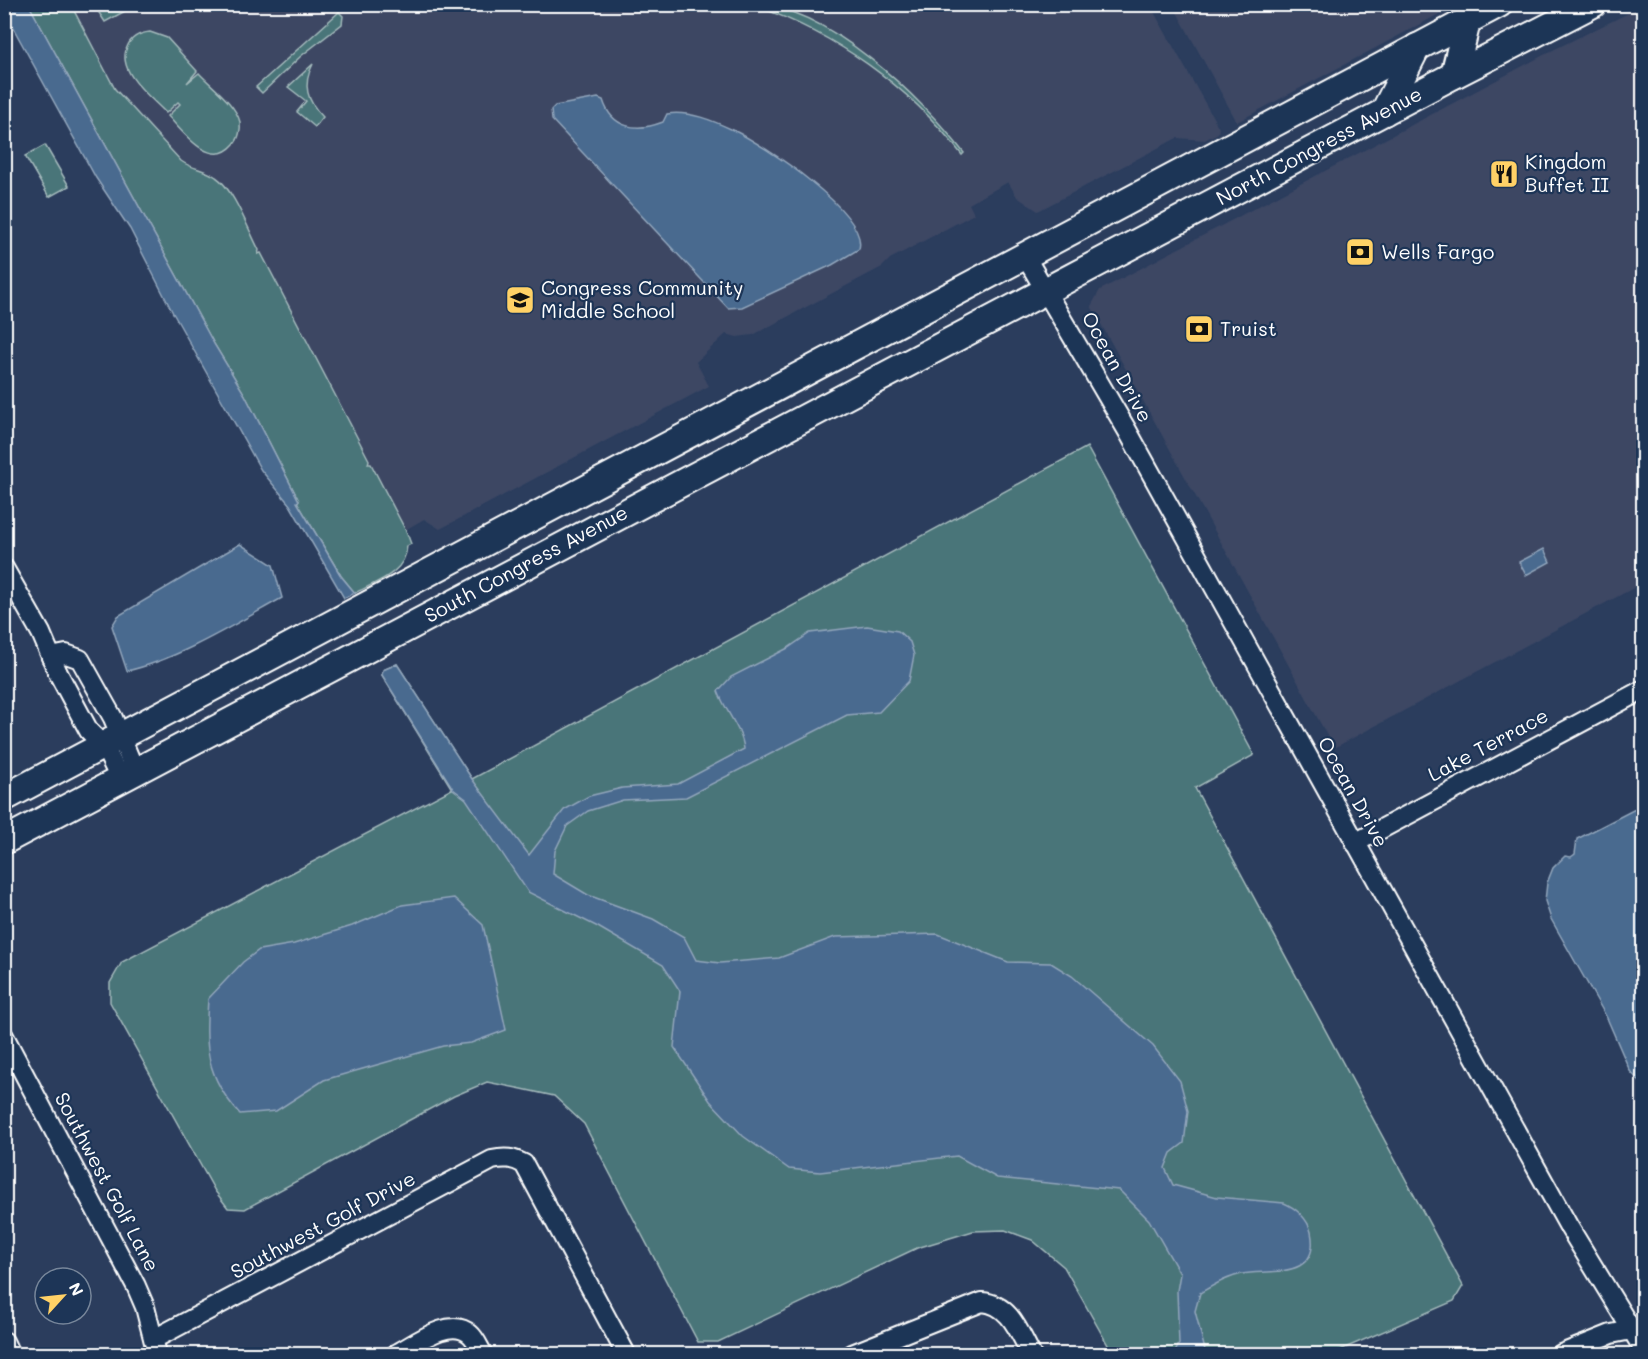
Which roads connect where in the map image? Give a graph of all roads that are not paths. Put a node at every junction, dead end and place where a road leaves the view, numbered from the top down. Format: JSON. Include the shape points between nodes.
{"nodes":[{"id":1,"x":1499,"y":4,"type":"edge"},
{"id":2,"x":1593,"y":4,"type":"edge"},
{"id":3,"x":1467,"y":22,"type":"junction"},
{"id":4,"x":1417,"y":46,"type":"junction"},
{"id":5,"x":1454,"y":75,"type":"junction"},
{"id":6,"x":1384,"y":112,"type":"junction"},
{"id":7,"x":1025,"y":256,"type":"junction"},
{"id":8,"x":1048,"y":290,"type":"junction"},
{"id":9,"x":4,"y":568,"type":"edge"},
{"id":10,"x":51,"y":657,"type":"junction"},
{"id":11,"x":1644,"y":688,"type":"edge"},
{"id":12,"x":112,"y":742,"type":"junction"},
{"id":13,"x":128,"y":775,"type":"junction"},
{"id":14,"x":4,"y":798,"type":"edge"},
{"id":15,"x":4,"y":841,"type":"edge"},
{"id":16,"x":1355,"y":843,"type":"junction"},
{"id":17,"x":4,"y":1036,"type":"edge"},
{"id":18,"x":1638,"y":1329,"type":"edge"},
{"id":19,"x":4,"y":1341,"type":"edge"},
{"id":20,"x":155,"y":1347,"type":"edge"},
{"id":21,"x":1644,"y":1350,"type":"edge"},
{"id":22,"x":10,"y":1354,"type":"edge"},
{"id":23,"x":396,"y":1354,"type":"edge"},
{"id":24,"x":483,"y":1354,"type":"edge"},
{"id":25,"x":626,"y":1354,"type":"edge"},
{"id":26,"x":852,"y":1354,"type":"edge"},
{"id":27,"x":1031,"y":1354,"type":"edge"},
{"id":28,"x":1561,"y":1354,"type":"edge"}],
"edges":[{"from":1,"to":3,"type":"main road","name":"North Congress Avenue"},
{"from":2,"to":5,"type":"main road","name":"North Congress Avenue"},
{"from":3,"to":4,"type":"main road","name":"North Congress Avenue"},
{"from":3,"to":5,"type":"main road"},
{"from":4,"to":6,"type":"main road"},
{"from":4,"to":7,"type":"main road","name":"North Congress Avenue"},
{"from":5,"to":6,"type":"main road","name":"North Congress Avenue"},
{"from":6,"to":8,"type":"main road","name":"North Congress Avenue"},
{"from":7,"to":8,"type":"street","name":"Ocean Drive"},
{"from":7,"to":12,"type":"main road","name":"South Congress Avenue"},
{"from":8,"to":13,"type":"main road","name":"South Congress Avenue"},
{"from":8,"to":16,"type":"street","name":"Ocean Drive"},
{"from":9,"to":10,"type":"street"},
{"from":10,"to":12,"type":"street","via":[[89,731]]},
{"from":10,"to":12,"type":"street","via":[[66,654],[80,659],[113,718]]},
{"from":11,"to":16,"type":"street","name":"Lake Terrace"},
{"from":12,"to":13,"type":"street"},
{"from":12,"to":14,"type":"main road","name":"South Congress Avenue"},
{"from":13,"to":15,"type":"main road","name":"South Congress Avenue"},
{"from":16,"to":18,"type":"street","name":"Ocean Drive","via":[[1564,1218]]},
{"from":17,"to":20,"type":"street","name":"Southwest Golf Lane","via":[[136,1286]]},
{"from":18,"to":21,"type":"street","name":"Ocean Drive"},
{"from":18,"to":28,"type":"street","via":[[1611,1334]]},
{"from":19,"to":22,"type":"street"},
{"from":20,"to":25,"type":"street","name":"Southwest Golf Drive","via":[[503,1157],[524,1164]]},
{"from":23,"to":24,"type":"street","via":[[451,1328],[472,1335]]},
{"from":26,"to":27,"type":"street","via":[[982,1302],[1003,1308]]}]}
